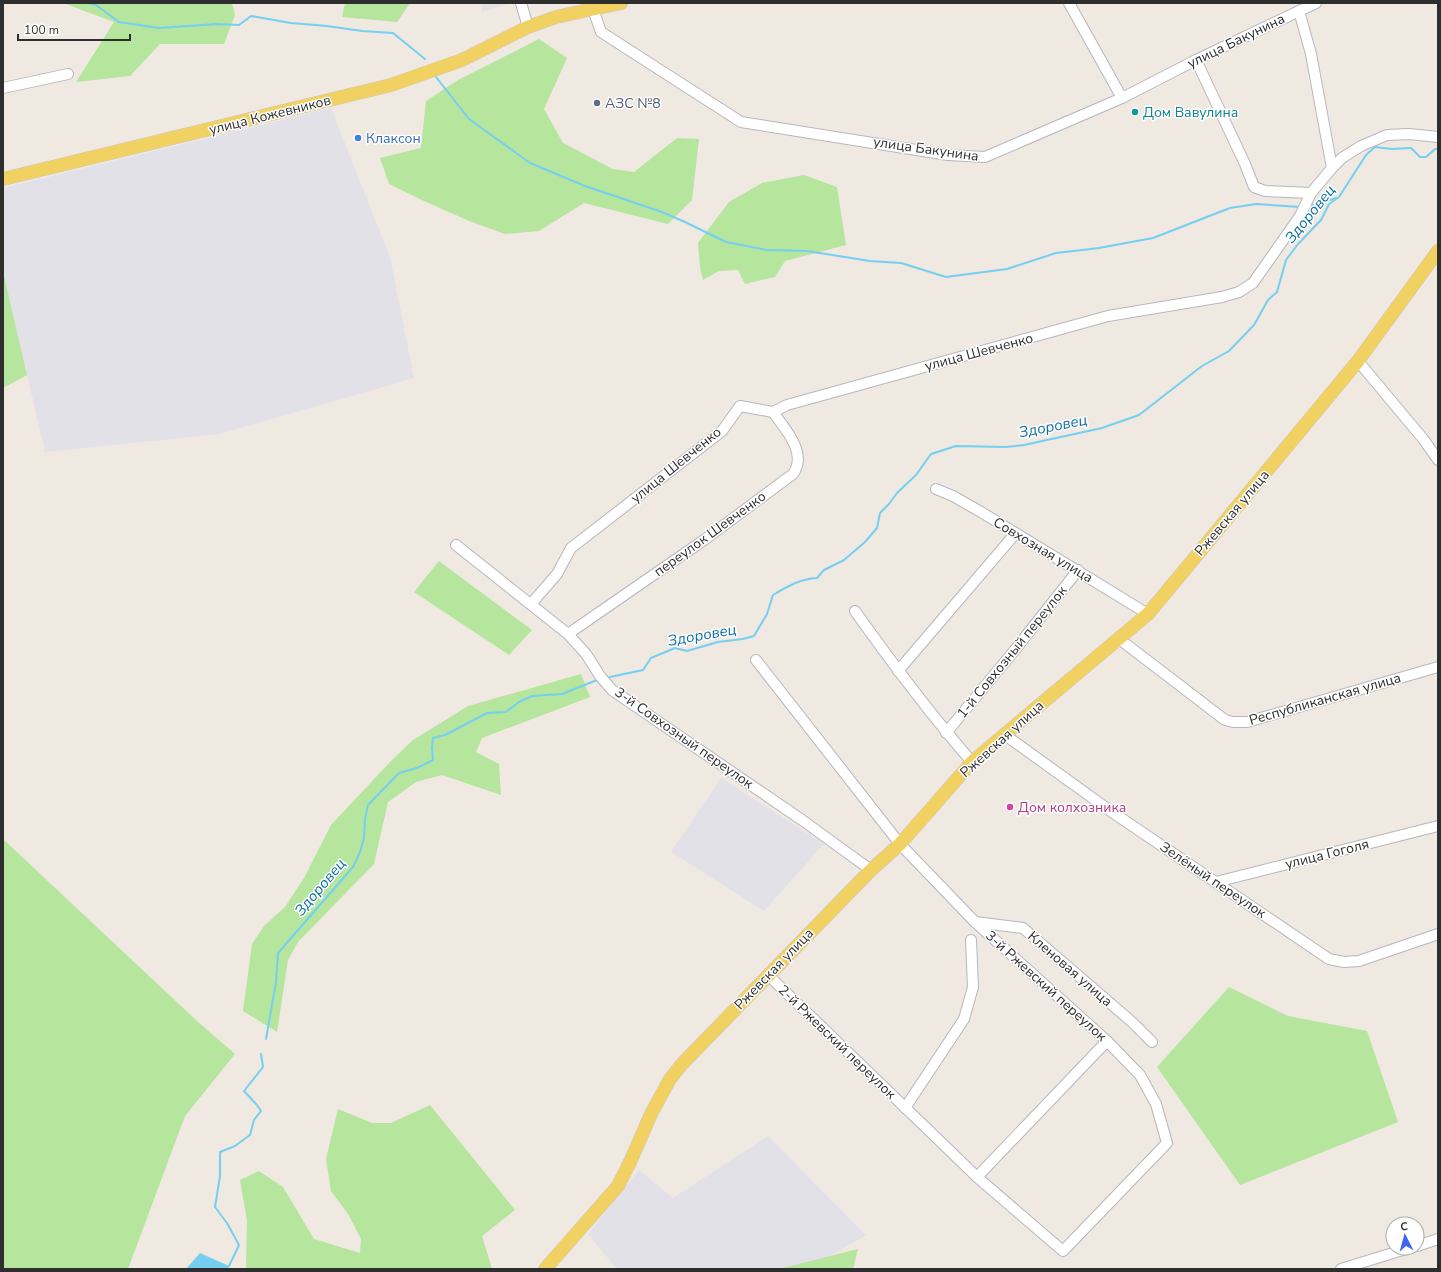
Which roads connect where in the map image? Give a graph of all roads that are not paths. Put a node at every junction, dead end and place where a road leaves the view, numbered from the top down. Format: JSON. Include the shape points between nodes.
{"nodes":[{"id":1,"x":521,"y":3,"type":"edge"},
{"id":2,"x":621,"y":3,"type":"edge"},
{"id":3,"x":1069,"y":3,"type":"edge"},
{"id":4,"x":1316,"y":3,"type":"edge"},
{"id":5,"x":594,"y":9,"type":"junction"},
{"id":6,"x":1299,"y":11,"type":"junction"},
{"id":7,"x":528,"y":27,"type":"junction"},
{"id":8,"x":1196,"y":60,"type":"junction"},
{"id":9,"x":68,"y":74,"type":"dead end"},
{"id":10,"x":3,"y":88,"type":"edge"},
{"id":11,"x":1122,"y":98,"type":"junction"},
{"id":12,"x":1438,"y":137,"type":"edge"},
{"id":13,"x":1332,"y":168,"type":"junction"},
{"id":14,"x":3,"y":179,"type":"edge"},
{"id":15,"x":1311,"y":193,"type":"junction"},
{"id":16,"x":1438,"y":251,"type":"edge"},
{"id":17,"x":1358,"y":361,"type":"junction"},
{"id":18,"x":773,"y":412,"type":"junction"},
{"id":19,"x":1438,"y":460,"type":"edge"},
{"id":20,"x":936,"y":489,"type":"dead end"},
{"id":21,"x":1015,"y":534,"type":"junction"},
{"id":22,"x":456,"y":545,"type":"dead end"},
{"id":23,"x":1078,"y":570,"type":"junction"},
{"id":24,"x":531,"y":604,"type":"junction"},
{"id":25,"x":855,"y":611,"type":"dead end"},
{"id":26,"x":1148,"y":614,"type":"junction"},
{"id":27,"x":568,"y":634,"type":"junction"},
{"id":28,"x":1118,"y":638,"type":"junction"},
{"id":29,"x":756,"y":660,"type":"dead end"},
{"id":30,"x":1438,"y":667,"type":"edge"},
{"id":31,"x":898,"y":671,"type":"junction"},
{"id":32,"x":946,"y":733,"type":"junction"},
{"id":33,"x":1005,"y":735,"type":"junction"},
{"id":34,"x":972,"y":762,"type":"junction"},
{"id":35,"x":1438,"y":826,"type":"edge"},
{"id":36,"x":900,"y":844,"type":"junction"},
{"id":37,"x":871,"y":870,"type":"junction"},
{"id":38,"x":1216,"y":882,"type":"junction"},
{"id":39,"x":976,"y":922,"type":"junction"},
{"id":40,"x":1438,"y":934,"type":"edge"},
{"id":41,"x":971,"y":940,"type":"dead end"},
{"id":42,"x":768,"y":975,"type":"junction"},
{"id":43,"x":1107,"y":1041,"type":"junction"},
{"id":44,"x":1152,"y":1042,"type":"dead end"},
{"id":45,"x":905,"y":1108,"type":"junction"},
{"id":46,"x":1167,"y":1143,"type":"joint"},
{"id":47,"x":977,"y":1177,"type":"junction"},
{"id":48,"x":1438,"y":1239,"type":"edge"},
{"id":49,"x":1425,"y":1243,"type":"edge"},
{"id":50,"x":1385,"y":1255,"type":"edge"},
{"id":51,"x":545,"y":1269,"type":"edge"},
{"id":52,"x":1341,"y":1269,"type":"edge"}],
"edges":[{"from":1,"to":7,"type":"street"},
{"from":2,"to":5,"type":"main road","name":"улица Кожевников"},
{"from":3,"to":11,"type":"street"},
{"from":4,"to":6,"type":"street","name":"улица Бакунина"},
{"from":5,"to":7,"type":"main road","name":"улица Кожевников","via":[[556,17]]},
{"from":5,"to":11,"type":"street","name":"улица Бакунина","via":[[601,32],[741,122],[948,155],[985,157]]},
{"from":6,"to":8,"type":"street","name":"улица Бакунина"},
{"from":6,"to":13,"type":"street","via":[[1311,54]]},
{"from":7,"to":14,"type":"main road","name":"улица Кожевников","via":[[462,60],[391,85]]},
{"from":8,"to":11,"type":"street","name":"улица Бакунина"},
{"from":8,"to":15,"type":"street","via":[[1254,188],[1265,191]]},
{"from":9,"to":10,"type":"street"},
{"from":12,"to":13,"type":"street","name":"улица Шевченко","via":[[1409,134],[1387,136],[1361,146]]},
{"from":13,"to":15,"type":"street","name":"улица Шевченко"},
{"from":15,"to":18,"type":"street","name":"улица Шевченко","via":[[1300,216],[1253,283],[1238,292],[1222,297],[1108,316],[787,405]]},
{"from":16,"to":17,"type":"main road","name":"Ржевская улица"},
{"from":17,"to":19,"type":"street"},
{"from":17,"to":26,"type":"main road","name":"Ржевская улица"},
{"from":18,"to":24,"type":"street","name":"улица Шевченко","via":[[740,406],[722,431],[571,548],[557,574]]},
{"from":18,"to":27,"type":"street","name":"переулок Шевченко","via":[[796,445],[798,467],[793,474],[704,540]]},
{"from":20,"to":21,"type":"street","name":"Совхозная улица","via":[[953,496]]},
{"from":21,"to":23,"type":"street","name":"Совхозная улица"},
{"from":21,"to":31,"type":"street"},
{"from":22,"to":24,"type":"street","name":"3-й Совхозный переулок"},
{"from":23,"to":26,"type":"street","name":"Совхозная улица"},
{"from":23,"to":32,"type":"street","name":"1-й Совхозный переулок"},
{"from":24,"to":27,"type":"street","name":"3-й Совхозный переулок"},
{"from":25,"to":31,"type":"street"},
{"from":26,"to":28,"type":"main road","name":"Ржевская улица"},
{"from":27,"to":37,"type":"street","name":"3-й Совхозный переулок","via":[[612,690]]},
{"from":28,"to":30,"type":"street","name":"Республиканская улица","via":[[1225,720],[1240,723]]},
{"from":28,"to":33,"type":"main road","name":"Ржевская улица"},
{"from":29,"to":36,"type":"street"},
{"from":31,"to":32,"type":"street"},
{"from":32,"to":34,"type":"street"},
{"from":33,"to":34,"type":"main road","name":"Ржевская улица"},
{"from":33,"to":38,"type":"street","name":"Зелёный переулок","via":[[1112,812]]},
{"from":34,"to":36,"type":"main road","name":"Ржевская улица"},
{"from":35,"to":38,"type":"street","name":"улица Гоголя"},
{"from":36,"to":37,"type":"main road","name":"Ржевская улица"},
{"from":36,"to":39,"type":"street","name":"3-й Ржевский переулок"},
{"from":37,"to":42,"type":"main road","name":"Ржевская улица"},
{"from":38,"to":40,"type":"street","name":"Зелёный переулок","via":[[1329,959],[1336,961],[1359,961]]},
{"from":39,"to":43,"type":"street","name":"3-й Ржевский переулок"},
{"from":39,"to":44,"type":"street","name":"Кленовая улица","via":[[1023,928]]},
{"from":41,"to":45,"type":"street","name":"2-й Ржевский переулок","via":[[974,987],[964,1019]]},
{"from":42,"to":45,"type":"street","name":"2-й Ржевский переулок"},
{"from":42,"to":51,"type":"main road","name":"Ржевская улица","via":[[670,1079],[618,1186]]},
{"from":43,"to":46,"type":"street","name":"3-й Ржевский переулок","via":[[1140,1075],[1156,1104]]},
{"from":43,"to":47,"type":"street"},
{"from":45,"to":47,"type":"street","name":"2-й Ржевский переулок"},
{"from":46,"to":47,"type":"street","name":"2-й Ржевский переулок","via":[[1062,1251]]},
{"from":48,"to":49,"type":"street"},
{"from":50,"to":52,"type":"street"}]}
